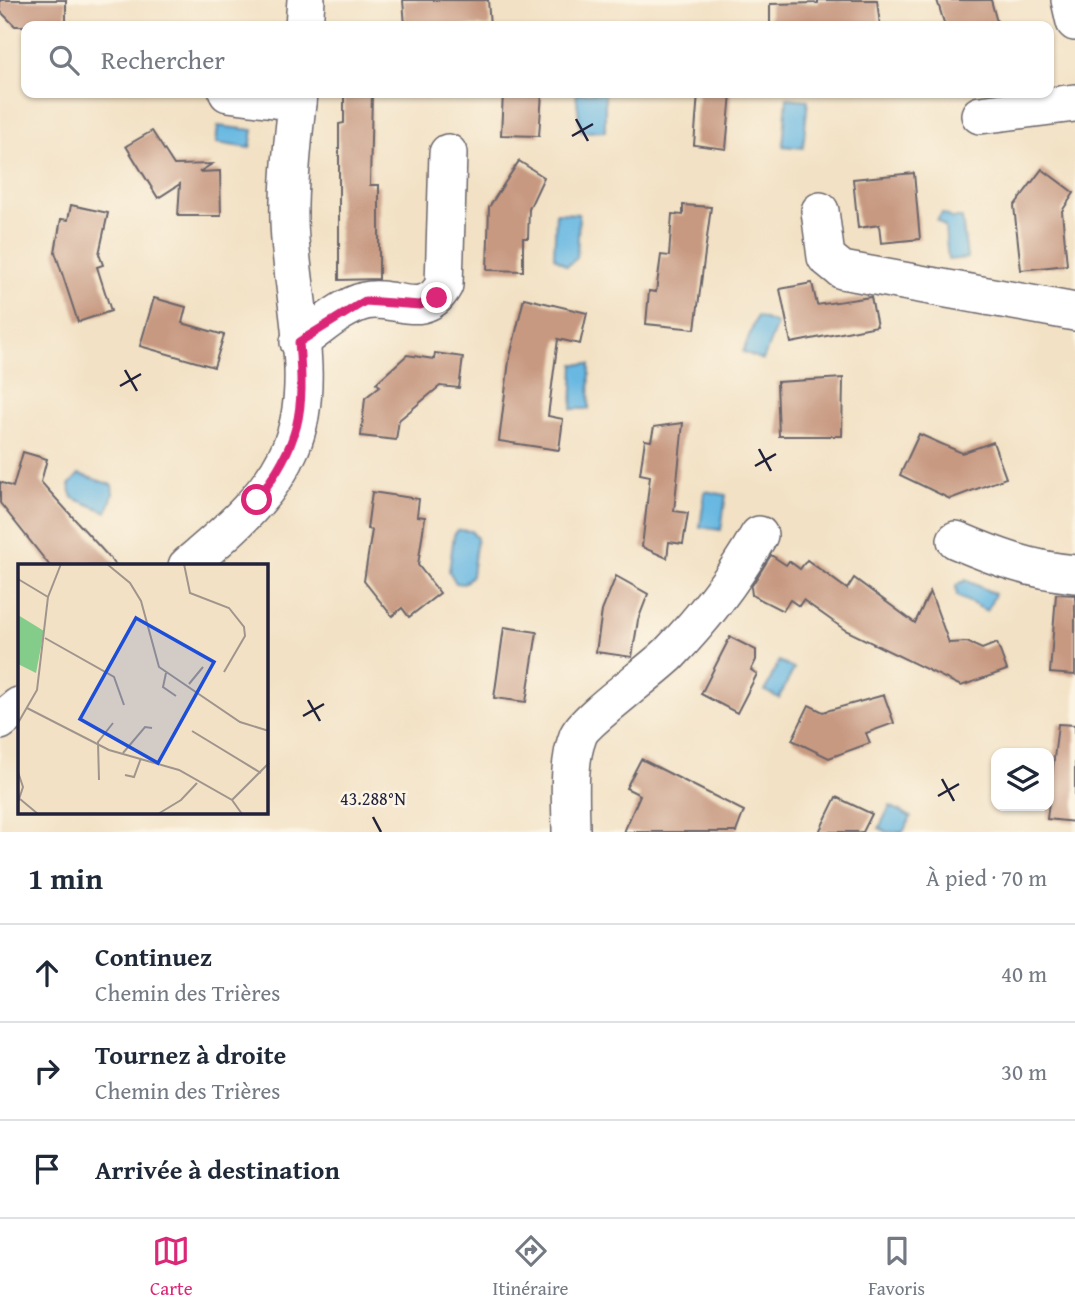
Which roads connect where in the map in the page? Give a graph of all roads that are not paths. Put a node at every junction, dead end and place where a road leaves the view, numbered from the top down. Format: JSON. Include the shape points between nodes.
{"nodes":[{"id":1,"x":306,"y":0,"type":"edge"},
{"id":2,"x":1070,"y":0,"type":"edge"},
{"id":3,"x":304,"y":21,"type":"edge"},
{"id":4,"x":1075,"y":22,"type":"edge"},
{"id":5,"x":297,"y":98,"type":"edge"},
{"id":6,"x":1075,"y":103,"type":"edge"},
{"id":7,"x":980,"y":116,"type":"dead end"},
{"id":8,"x":448,"y":153,"type":"dead end"},
{"id":9,"x":820,"y":211,"type":"dead end"},
{"id":10,"x":1075,"y":312,"type":"edge"},
{"id":11,"x":299,"y":342,"type":"junction"},
{"id":12,"x":759,"y":535,"type":"dead end"},
{"id":13,"x":956,"y":540,"type":"dead end"},
{"id":14,"x":189,"y":564,"type":"edge"},
{"id":15,"x":1075,"y":574,"type":"edge"},
{"id":16,"x":18,"y":707,"type":"edge"},
{"id":17,"x":0,"y":721,"type":"edge"},
{"id":18,"x":571,"y":832,"type":"edge"}],
"edges":[{"from":1,"to":3,"type":"street"},
{"from":2,"to":4,"type":"street"},
{"from":5,"to":11,"type":"street","via":[[289,220]]},
{"from":6,"to":7,"type":"street"},
{"from":8,"to":11,"type":"street","via":[[444,285],[437,298],[420,305],[365,301]]},
{"from":9,"to":10,"type":"street","via":[[826,257],[842,270]]},
{"from":11,"to":14,"type":"street","via":[[301,406],[287,456],[257,500]]},
{"from":12,"to":18,"type":"street","via":[[699,622],[583,726],[575,748]]},
{"from":13,"to":15,"type":"street","via":[[1012,563]]},
{"from":16,"to":17,"type":"street"}]}
